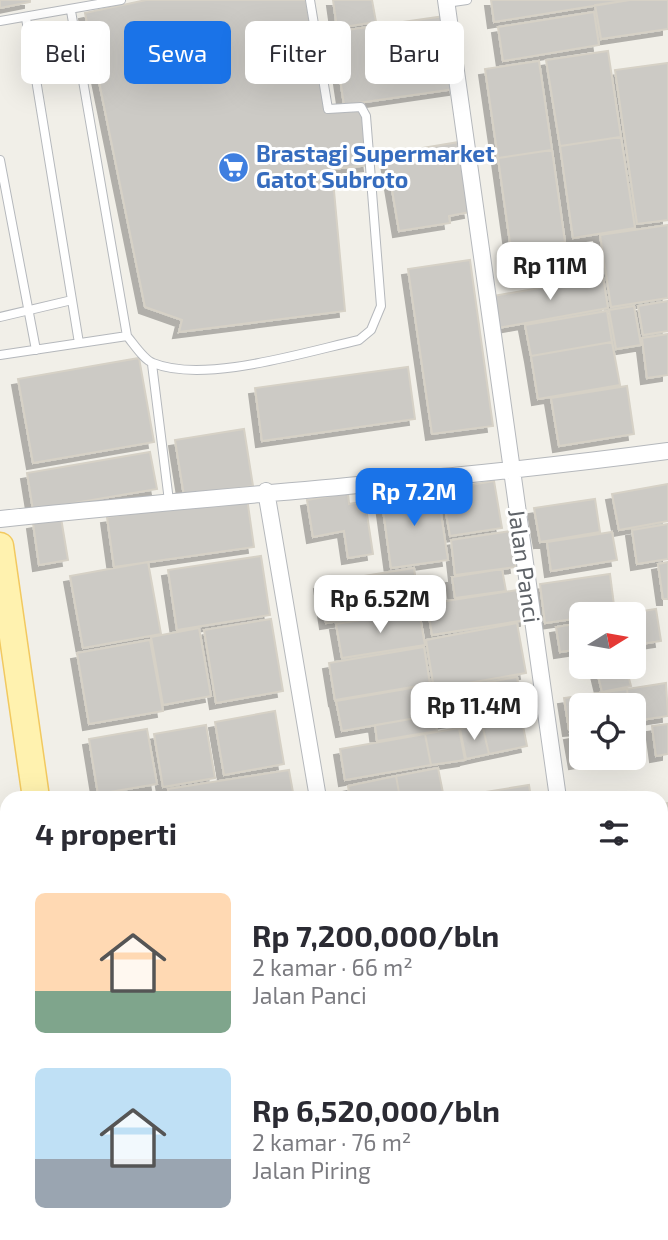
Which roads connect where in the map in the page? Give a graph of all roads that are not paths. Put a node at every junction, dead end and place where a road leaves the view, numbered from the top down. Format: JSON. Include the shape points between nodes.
{"nodes":[{"id":1,"x":121,"y":0,"type":"edge"},
{"id":2,"x":310,"y":0,"type":"edge"},
{"id":3,"x":467,"y":0,"type":"edge"},
{"id":4,"x":446,"y":2,"type":"edge"},
{"id":5,"x":71,"y":11,"type":"junction"},
{"id":6,"x":26,"y":18,"type":"junction"},
{"id":7,"x":0,"y":21,"type":"edge"},
{"id":8,"x":0,"y":160,"type":"edge"},
{"id":9,"x":72,"y":300,"type":"junction"},
{"id":10,"x":29,"y":310,"type":"junction"},
{"id":11,"x":0,"y":317,"type":"edge"},
{"id":12,"x":127,"y":336,"type":"junction"},
{"id":13,"x":79,"y":343,"type":"junction"},
{"id":14,"x":36,"y":350,"type":"junction"},
{"id":15,"x":0,"y":355,"type":"edge"},
{"id":16,"x":152,"y":363,"type":"junction"},
{"id":17,"x":668,"y":451,"type":"edge"},
{"id":18,"x":510,"y":472,"type":"junction"},
{"id":19,"x":266,"y":491,"type":"junction"},
{"id":20,"x":169,"y":501,"type":"junction"},
{"id":21,"x":0,"y":519,"type":"edge"},
{"id":22,"x":0,"y":546,"type":"edge"},
{"id":23,"x":35,"y":791,"type":"edge"},
{"id":24,"x":317,"y":791,"type":"edge"},
{"id":25,"x":557,"y":791,"type":"edge"}],
"edges":[{"from":1,"to":5,"type":"lane"},
{"from":2,"to":16,"type":"lane","via":[[328,109],[361,107],[366,116],[382,306],[371,330],[359,340],[246,365],[191,371]]},
{"from":3,"to":4,"type":"lane"},
{"from":4,"to":18,"type":"street","name":"Jalan Panci"},
{"from":5,"to":6,"type":"lane"},
{"from":5,"to":12,"type":"lane"},
{"from":6,"to":7,"type":"lane"},
{"from":6,"to":9,"type":"lane"},
{"from":8,"to":10,"type":"lane"},
{"from":9,"to":10,"type":"lane"},
{"from":9,"to":13,"type":"lane"},
{"from":10,"to":11,"type":"lane"},
{"from":10,"to":14,"type":"lane"},
{"from":12,"to":13,"type":"lane"},
{"from":12,"to":16,"type":"lane"},
{"from":13,"to":14,"type":"lane"},
{"from":14,"to":15,"type":"lane"},
{"from":16,"to":20,"type":"lane"},
{"from":17,"to":18,"type":"street"},
{"from":18,"to":19,"type":"street"},
{"from":18,"to":25,"type":"street","name":"Jalan Panci"},
{"from":19,"to":20,"type":"street"},
{"from":19,"to":24,"type":"street"},
{"from":20,"to":21,"type":"street"},
{"from":22,"to":23,"type":"main road"}]}
